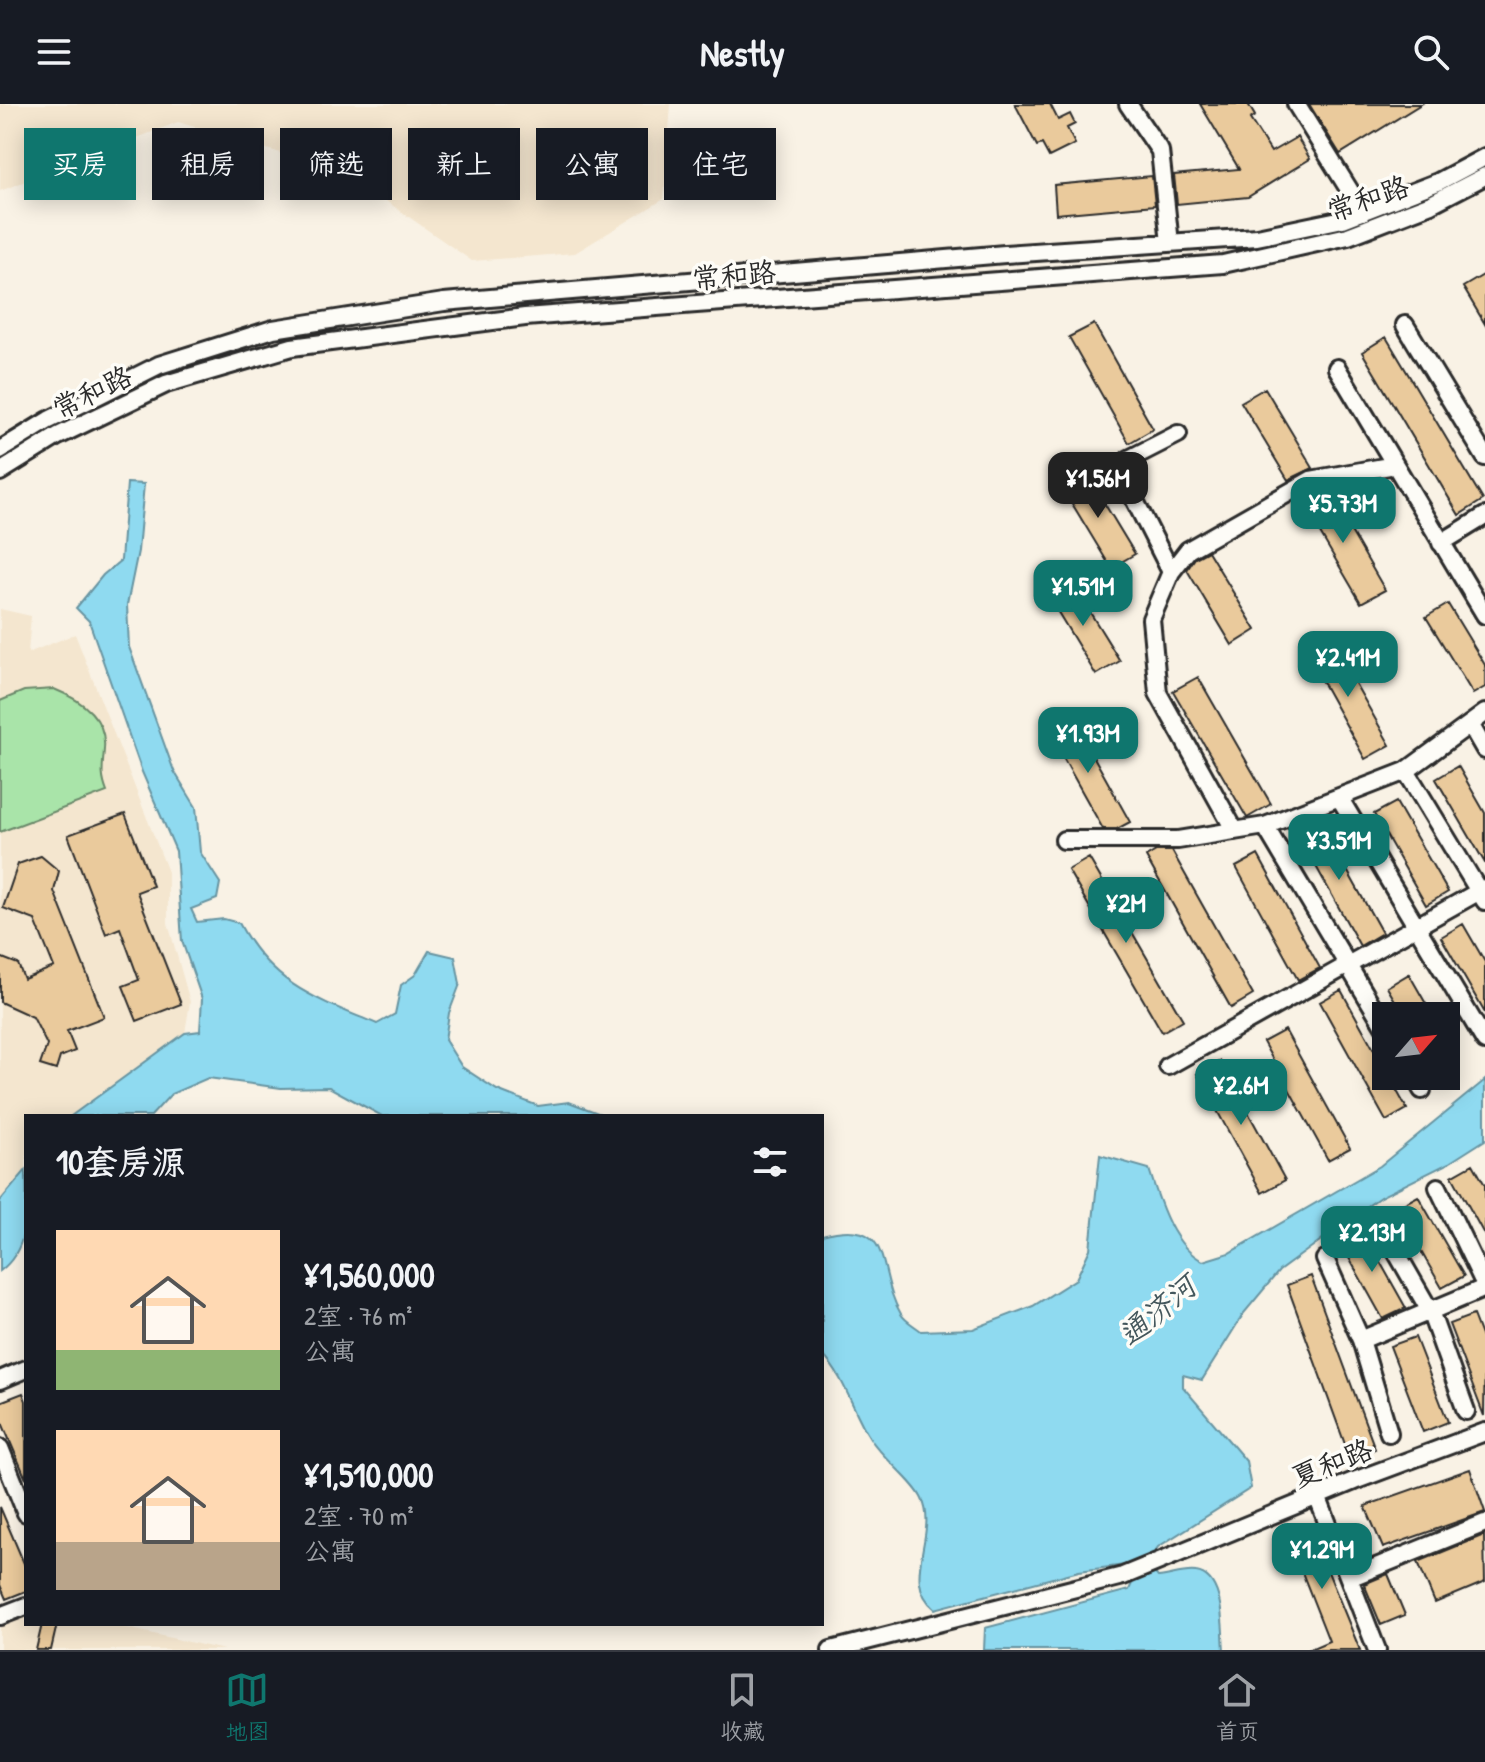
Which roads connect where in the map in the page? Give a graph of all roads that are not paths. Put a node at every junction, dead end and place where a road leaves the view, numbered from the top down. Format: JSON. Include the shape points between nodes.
{"nodes":[{"id":1,"x":1128,"y":104,"type":"edge"},
{"id":2,"x":1296,"y":104,"type":"edge"},
{"id":3,"x":1485,"y":157,"type":"edge"},
{"id":4,"x":1485,"y":176,"type":"edge"},
{"id":5,"x":1363,"y":212,"type":"junction"},
{"id":6,"x":1170,"y":243,"type":"junction"},
{"id":7,"x":1405,"y":325,"type":"dead end"},
{"id":8,"x":1337,"y":368,"type":"dead end"},
{"id":9,"x":1178,"y":434,"type":"dead end"},
{"id":10,"x":0,"y":450,"type":"edge"},
{"id":11,"x":1485,"y":457,"type":"edge"},
{"id":12,"x":1395,"y":465,"type":"junction"},
{"id":13,"x":0,"y":472,"type":"edge"},
{"id":14,"x":1485,"y":516,"type":"edge"},
{"id":15,"x":1441,"y":543,"type":"junction"},
{"id":16,"x":1171,"y":572,"type":"junction"},
{"id":17,"x":1485,"y":615,"type":"edge"},
{"id":18,"x":1485,"y":713,"type":"edge"},
{"id":19,"x":1470,"y":724,"type":"junction"},
{"id":20,"x":1485,"y":750,"type":"edge"},
{"id":21,"x":1406,"y":771,"type":"junction"},
{"id":22,"x":1339,"y":797,"type":"junction"},
{"id":23,"x":1265,"y":826,"type":"junction"},
{"id":24,"x":1235,"y":831,"type":"junction"},
{"id":25,"x":1064,"y":840,"type":"dead end"},
{"id":26,"x":1483,"y":894,"type":"edge"},
{"id":27,"x":1417,"y":929,"type":"junction"},
{"id":28,"x":1349,"y":967,"type":"junction"},
{"id":29,"x":1372,"y":1006,"type":"edge"},
{"id":30,"x":1485,"y":1041,"type":"edge"},
{"id":31,"x":1168,"y":1066,"type":"dead end"},
{"id":32,"x":1438,"y":1187,"type":"dead end"},
{"id":33,"x":1379,"y":1222,"type":"dead end"},
{"id":34,"x":1325,"y":1259,"type":"dead end"},
{"id":35,"x":1485,"y":1286,"type":"edge"},
{"id":36,"x":1430,"y":1311,"type":"junction"},
{"id":37,"x":1361,"y":1340,"type":"junction"},
{"id":38,"x":24,"y":1370,"type":"edge"},
{"id":39,"x":0,"y":1380,"type":"edge"},
{"id":40,"x":1466,"y":1411,"type":"dead end"},
{"id":41,"x":1485,"y":1432,"type":"edge"},
{"id":42,"x":1389,"y":1433,"type":"dead end"},
{"id":43,"x":0,"y":1448,"type":"edge"},
{"id":44,"x":22,"y":1489,"type":"edge"},
{"id":45,"x":0,"y":1495,"type":"edge"},
{"id":46,"x":1317,"y":1496,"type":"junction"},
{"id":47,"x":1485,"y":1523,"type":"edge"},
{"id":48,"x":1349,"y":1578,"type":"junction"},
{"id":49,"x":24,"y":1607,"type":"edge"},
{"id":50,"x":0,"y":1616,"type":"edge"},
{"id":51,"x":831,"y":1650,"type":"edge"},
{"id":52,"x":1377,"y":1650,"type":"edge"}],
"edges":[{"from":1,"to":6,"type":"street","via":[[1160,151]]},
{"from":2,"to":5,"type":"street"},
{"from":3,"to":5,"type":"street","name":"常和路"},
{"from":4,"to":13,"type":"street","name":"常和路","via":[[1348,236],[1223,264],[525,317],[292,347],[166,384],[58,436]]},
{"from":5,"to":6,"type":"street","name":"常和路","via":[[1257,237]]},
{"from":6,"to":10,"type":"street","name":"常和路","via":[[444,302],[273,329],[159,365]]},
{"from":7,"to":11,"type":"street"},
{"from":8,"to":12,"type":"street"},
{"from":9,"to":16,"type":"street","via":[[1129,459],[1124,479]]},
{"from":12,"to":15,"type":"street"},
{"from":12,"to":16,"type":"street","via":[[1311,480],[1188,550]]},
{"from":14,"to":15,"type":"street"},
{"from":15,"to":17,"type":"street"},
{"from":16,"to":24,"type":"street","via":[[1151,619],[1158,693]]},
{"from":18,"to":19,"type":"street"},
{"from":19,"to":20,"type":"street"},
{"from":19,"to":21,"type":"street"},
{"from":21,"to":22,"type":"street"},
{"from":21,"to":26,"type":"street"},
{"from":22,"to":23,"type":"street"},
{"from":22,"to":27,"type":"street"},
{"from":23,"to":24,"type":"street"},
{"from":23,"to":28,"type":"street"},
{"from":24,"to":25,"type":"street","via":[[1178,840]]},
{"from":26,"to":27,"type":"street"},
{"from":27,"to":28,"type":"street"},
{"from":27,"to":30,"type":"street"},
{"from":28,"to":29,"type":"street"},
{"from":28,"to":31,"type":"street"},
{"from":32,"to":35,"type":"street"},
{"from":33,"to":36,"type":"street"},
{"from":34,"to":37,"type":"street"},
{"from":35,"to":36,"type":"street"},
{"from":36,"to":37,"type":"street"},
{"from":36,"to":40,"type":"street"},
{"from":37,"to":42,"type":"street"},
{"from":38,"to":39,"type":"street"},
{"from":41,"to":46,"type":"street","name":"夏和路"},
{"from":43,"to":44,"type":"street"},
{"from":44,"to":45,"type":"street"},
{"from":46,"to":48,"type":"street"},
{"from":46,"to":51,"type":"street","name":"夏和路","via":[[1123,1576]]},
{"from":47,"to":48,"type":"street"},
{"from":48,"to":52,"type":"street"},
{"from":49,"to":50,"type":"street"}]}
